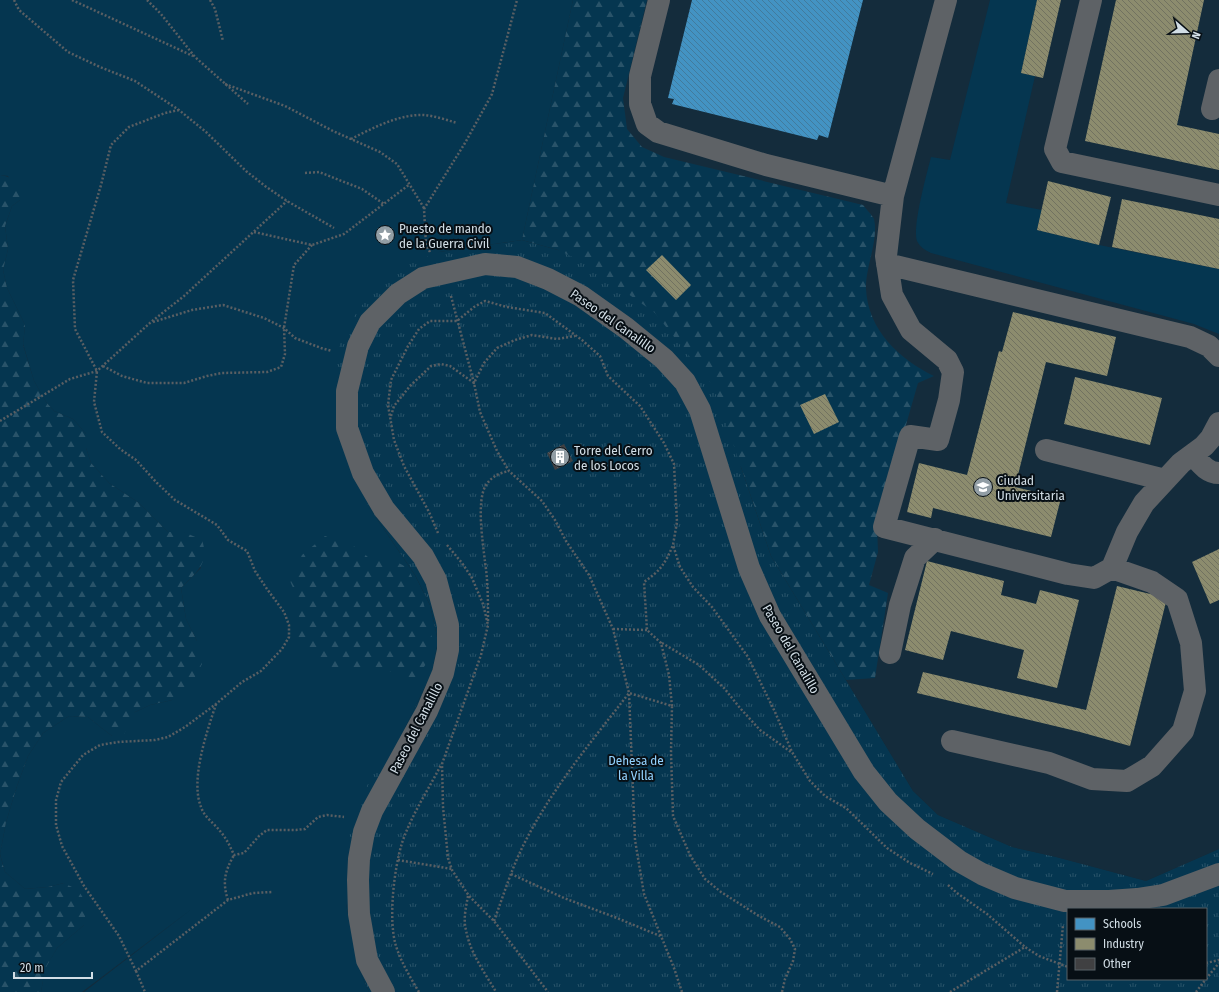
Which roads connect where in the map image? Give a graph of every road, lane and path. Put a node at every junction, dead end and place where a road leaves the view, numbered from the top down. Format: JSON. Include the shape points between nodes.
{"nodes":[{"id":1,"x":14,"y":0,"type":"edge"},
{"id":2,"x":72,"y":0,"type":"edge"},
{"id":3,"x":148,"y":0,"type":"edge"},
{"id":4,"x":210,"y":0,"type":"edge"},
{"id":5,"x":517,"y":0,"type":"edge"},
{"id":6,"x":659,"y":0,"type":"edge"},
{"id":7,"x":946,"y":0,"type":"edge"},
{"id":8,"x":1091,"y":0,"type":"edge"},
{"id":9,"x":223,"y":41,"type":"dead end"},
{"id":10,"x":196,"y":57,"type":"junction"},
{"id":11,"x":1219,"y":80,"type":"edge"},
{"id":12,"x":225,"y":84,"type":"junction"},
{"id":13,"x":248,"y":104,"type":"dead end"},
{"id":14,"x":1212,"y":109,"type":"dead end"},
{"id":15,"x":179,"y":110,"type":"junction"},
{"id":16,"x":457,"y":122,"type":"dead end"},
{"id":17,"x":351,"y":139,"type":"junction"},
{"id":18,"x":306,"y":173,"type":"dead end"},
{"id":19,"x":410,"y":184,"type":"junction"},
{"id":20,"x":1219,"y":195,"type":"edge"},
{"id":21,"x":892,"y":196,"type":"junction"},
{"id":22,"x":287,"y":202,"type":"junction"},
{"id":23,"x":384,"y":204,"type":"junction"},
{"id":24,"x":424,"y":209,"type":"junction"},
{"id":25,"x":334,"y":228,"type":"dead end"},
{"id":26,"x":254,"y":232,"type":"junction"},
{"id":27,"x":312,"y":245,"type":"junction"},
{"id":28,"x":887,"y":264,"type":"junction"},
{"id":29,"x":444,"y":272,"type":"junction"},
{"id":30,"x":458,"y":321,"type":"junction"},
{"id":31,"x":151,"y":322,"type":"junction"},
{"id":32,"x":284,"y":328,"type":"junction"},
{"id":33,"x":576,"y":336,"type":"junction"},
{"id":34,"x":1219,"y":356,"type":"edge"},
{"id":35,"x":355,"y":357,"type":"junction"},
{"id":36,"x":103,"y":366,"type":"junction"},
{"id":37,"x":97,"y":371,"type":"junction"},
{"id":38,"x":474,"y":384,"type":"junction"},
{"id":39,"x":390,"y":418,"type":"dead end"},
{"id":40,"x":0,"y":421,"type":"edge"},
{"id":41,"x":1219,"y":423,"type":"edge"},
{"id":42,"x":1046,"y":450,"type":"dead end"},
{"id":43,"x":1193,"y":455,"type":"junction"},
{"id":44,"x":509,"y":471,"type":"junction"},
{"id":45,"x":1219,"y":473,"type":"edge"},
{"id":46,"x":1164,"y":480,"type":"junction"},
{"id":47,"x":935,"y":539,"type":"junction"},
{"id":48,"x":673,"y":545,"type":"junction"},
{"id":49,"x":1112,"y":568,"type":"junction"},
{"id":50,"x":488,"y":625,"type":"dead end"},
{"id":51,"x":613,"y":629,"type":"junction"},
{"id":52,"x":647,"y":630,"type":"junction"},
{"id":53,"x":661,"y":643,"type":"junction"},
{"id":54,"x":890,"y":653,"type":"dead end"},
{"id":55,"x":629,"y":693,"type":"junction"},
{"id":56,"x":216,"y":704,"type":"junction"},
{"id":57,"x":672,"y":706,"type":"junction"},
{"id":58,"x":952,"y":741,"type":"dead end"},
{"id":59,"x":792,"y":752,"type":"junction"},
{"id":60,"x":442,"y":764,"type":"dead end"},
{"id":61,"x":367,"y":823,"type":"junction"},
{"id":62,"x":234,"y":855,"type":"junction"},
{"id":63,"x":398,"y":860,"type":"junction"},
{"id":64,"x":452,"y":870,"type":"dead end"},
{"id":65,"x":511,"y":874,"type":"junction"},
{"id":66,"x":934,"y":874,"type":"dead end"},
{"id":67,"x":1219,"y":874,"type":"edge"},
{"id":68,"x":946,"y":883,"type":"dead end"},
{"id":69,"x":272,"y":892,"type":"dead end"},
{"id":70,"x":468,"y":896,"type":"dead end"},
{"id":71,"x":228,"y":900,"type":"junction"},
{"id":72,"x":1065,"y":901,"type":"junction"},
{"id":73,"x":494,"y":921,"type":"dead end"},
{"id":74,"x":661,"y":936,"type":"junction"},
{"id":75,"x":1025,"y":948,"type":"junction"},
{"id":76,"x":1219,"y":960,"type":"edge"},
{"id":77,"x":1219,"y":963,"type":"edge"},
{"id":78,"x":1059,"y":964,"type":"junction"},
{"id":79,"x":1207,"y":964,"type":"edge"},
{"id":80,"x":1067,"y":967,"type":"edge"},
{"id":81,"x":136,"y":971,"type":"junction"},
{"id":82,"x":1207,"y":978,"type":"edge"},
{"id":83,"x":1205,"y":980,"type":"edge"},
{"id":84,"x":145,"y":992,"type":"edge"},
{"id":85,"x":384,"y":992,"type":"edge"},
{"id":86,"x":419,"y":992,"type":"edge"},
{"id":87,"x":496,"y":992,"type":"edge"},
{"id":88,"x":682,"y":992,"type":"edge"},
{"id":89,"x":782,"y":992,"type":"edge"},
{"id":90,"x":950,"y":992,"type":"edge"},
{"id":91,"x":1057,"y":992,"type":"edge"},
{"id":92,"x":1196,"y":992,"type":"edge"}],
"edges":[{"from":1,"to":15,"type":"path","via":[[19,10],[68,52],[136,81]]},
{"from":2,"to":10,"type":"path"},
{"from":3,"to":10,"type":"path"},
{"from":4,"to":9,"type":"path","via":[[215,9]]},
{"from":5,"to":24,"type":"path","via":[[492,94]]},
{"from":6,"to":21,"type":"street","via":[[640,76],[640,104],[647,124],[658,132],[766,165]]},
{"from":7,"to":21,"type":"street"},
{"from":8,"to":20,"type":"street","via":[[1054,149],[1062,162]]},
{"from":10,"to":12,"type":"path"},
{"from":11,"to":14,"type":"street"},
{"from":12,"to":13,"type":"path"},
{"from":12,"to":17,"type":"path","via":[[285,106]]},
{"from":15,"to":22,"type":"path","via":[[246,171]]},
{"from":15,"to":37,"type":"path","via":[[130,127],[111,146],[73,280],[75,328]]},
{"from":16,"to":17,"type":"path","via":[[424,115],[397,119]]},
{"from":17,"to":19,"type":"path","via":[[380,152],[397,164]]},
{"from":18,"to":23,"type":"path","via":[[319,172],[362,189]]},
{"from":19,"to":23,"type":"path"},
{"from":19,"to":24,"type":"path"},
{"from":21,"to":28,"type":"street"},
{"from":22,"to":25,"type":"path"},
{"from":22,"to":26,"type":"path"},
{"from":23,"to":27,"type":"path","via":[[344,234]]},
{"from":24,"to":29,"type":"path","via":[[426,245]]},
{"from":26,"to":27,"type":"path"},
{"from":26,"to":31,"type":"path","via":[[184,296]]},
{"from":27,"to":32,"type":"path","via":[[294,266]]},
{"from":28,"to":34,"type":"street","via":[[1190,337],[1209,346]]},
{"from":28,"to":47,"type":"street","via":[[892,295],[911,330],[947,360],[953,372],[949,400],[938,440],[910,436],[884,527]]},
{"from":29,"to":30,"type":"path"},
{"from":29,"to":35,"type":"street","name":"Paseo del Canalillo","via":[[423,278],[398,294],[370,322]]},
{"from":29,"to":72,"type":"street","name":"Paseo del Canalillo","via":[[485,264],[517,267],[548,279],[581,296],[664,359],[685,382],[700,410],[749,568],[770,616],[864,772],[888,802],[917,829],[959,861],[1015,888]]},
{"from":30,"to":33,"type":"path","via":[[485,301],[546,313]]},
{"from":30,"to":38,"type":"path"},
{"from":31,"to":32,"type":"path","via":[[192,310],[223,305],[264,318]]},
{"from":31,"to":36,"type":"path"},
{"from":32,"to":35,"type":"path","via":[[301,341]]},
{"from":32,"to":36,"type":"path","via":[[285,354],[281,367],[267,372],[222,373],[184,383],[148,383],[122,376]]},
{"from":33,"to":38,"type":"path","via":[[557,340],[532,335],[497,348],[484,363]]},
{"from":33,"to":48,"type":"path","via":[[600,356],[608,376],[640,406],[674,464],[677,522]]},
{"from":35,"to":61,"type":"street","name":"Paseo del Canalillo","via":[[347,391],[347,428],[363,473],[384,509],[423,556],[436,580],[448,625],[448,650],[441,680],[428,711]]},
{"from":36,"to":37,"type":"path"},
{"from":37,"to":40,"type":"path","via":[[70,379]]},
{"from":37,"to":56,"type":"path","via":[[94,402],[102,432],[136,460],[175,500],[217,525],[228,540],[247,551],[255,571],[284,612],[289,625],[289,636],[282,650],[261,672],[242,682]]},
{"from":38,"to":39,"type":"path","via":[[450,366],[431,366],[394,406]]},
{"from":38,"to":44,"type":"path","via":[[480,412]]},
{"from":41,"to":43,"type":"street","via":[[1211,438]]},
{"from":42,"to":46,"type":"street"},
{"from":43,"to":45,"type":"street","via":[[1207,470]]},
{"from":43,"to":46,"type":"street"},
{"from":44,"to":50,"type":"path","via":[[492,478],[485,486],[483,496],[482,540],[488,590]]},
{"from":44,"to":51,"type":"path","via":[[542,501],[555,520],[589,575]]},
{"from":46,"to":49,"type":"street","via":[[1144,503],[1127,532]]},
{"from":47,"to":49,"type":"street","via":[[1068,574],[1094,578]]},
{"from":47,"to":54,"type":"street","via":[[915,558],[900,605]]},
{"from":48,"to":52,"type":"path","via":[[664,564],[644,582]]},
{"from":48,"to":59,"type":"path","via":[[680,567],[693,587],[712,607],[748,657]]},
{"from":49,"to":58,"type":"street","via":[[1152,582],[1177,598],[1191,643],[1195,691],[1183,731],[1152,766],[1127,781],[1092,779],[1049,763]]},
{"from":51,"to":52,"type":"path"},
{"from":51,"to":55,"type":"path"},
{"from":52,"to":53,"type":"path"},
{"from":53,"to":57,"type":"path","via":[[669,675]]},
{"from":53,"to":59,"type":"path","via":[[699,665],[724,688],[760,730]]},
{"from":55,"to":57,"type":"path"},
{"from":55,"to":65,"type":"path","via":[[564,776],[524,843]]},
{"from":55,"to":74,"type":"path","via":[[635,840],[644,894]]},
{"from":56,"to":62,"type":"path","via":[[200,755],[198,792],[201,807],[220,830]]},
{"from":56,"to":81,"type":"path","via":[[168,738],[100,745],[83,755],[61,782],[56,800],[56,825],[62,846],[84,886],[119,936]]},
{"from":57,"to":89,"type":"path","via":[[673,816],[690,855],[705,879],[720,892],[780,928],[790,939],[795,949]]},
{"from":59,"to":66,"type":"path","via":[[810,781],[825,796],[846,808],[887,848]]},
{"from":60,"to":63,"type":"path","via":[[415,812]]},
{"from":61,"to":62,"type":"path","via":[[341,816],[318,817],[305,828],[267,830],[244,853]]},
{"from":61,"to":85,"type":"street","name":"Paseo del Canalillo","via":[[359,859],[359,914],[367,960]]},
{"from":62,"to":71,"type":"path","via":[[225,877]]},
{"from":63,"to":64,"type":"path"},
{"from":63,"to":86,"type":"path","via":[[392,915],[396,945]]},
{"from":65,"to":73,"type":"path"},
{"from":65,"to":74,"type":"path"},
{"from":67,"to":72,"type":"street","name":"Paseo del Canalillo","via":[[1163,894],[1137,899]]},
{"from":68,"to":75,"type":"path","via":[[987,914]]},
{"from":69,"to":71,"type":"path","via":[[253,893]]},
{"from":70,"to":87,"type":"path","via":[[465,930],[475,956]]},
{"from":71,"to":81,"type":"path"},
{"from":72,"to":78,"type":"path"},
{"from":74,"to":88,"type":"path"},
{"from":75,"to":78,"type":"path"},
{"from":75,"to":90,"type":"path"},
{"from":76,"to":79,"type":"path"},
{"from":77,"to":82,"type":"path"},
{"from":78,"to":80,"type":"path"},
{"from":78,"to":91,"type":"path"},
{"from":81,"to":84,"type":"path"},
{"from":83,"to":92,"type":"path"}]}
